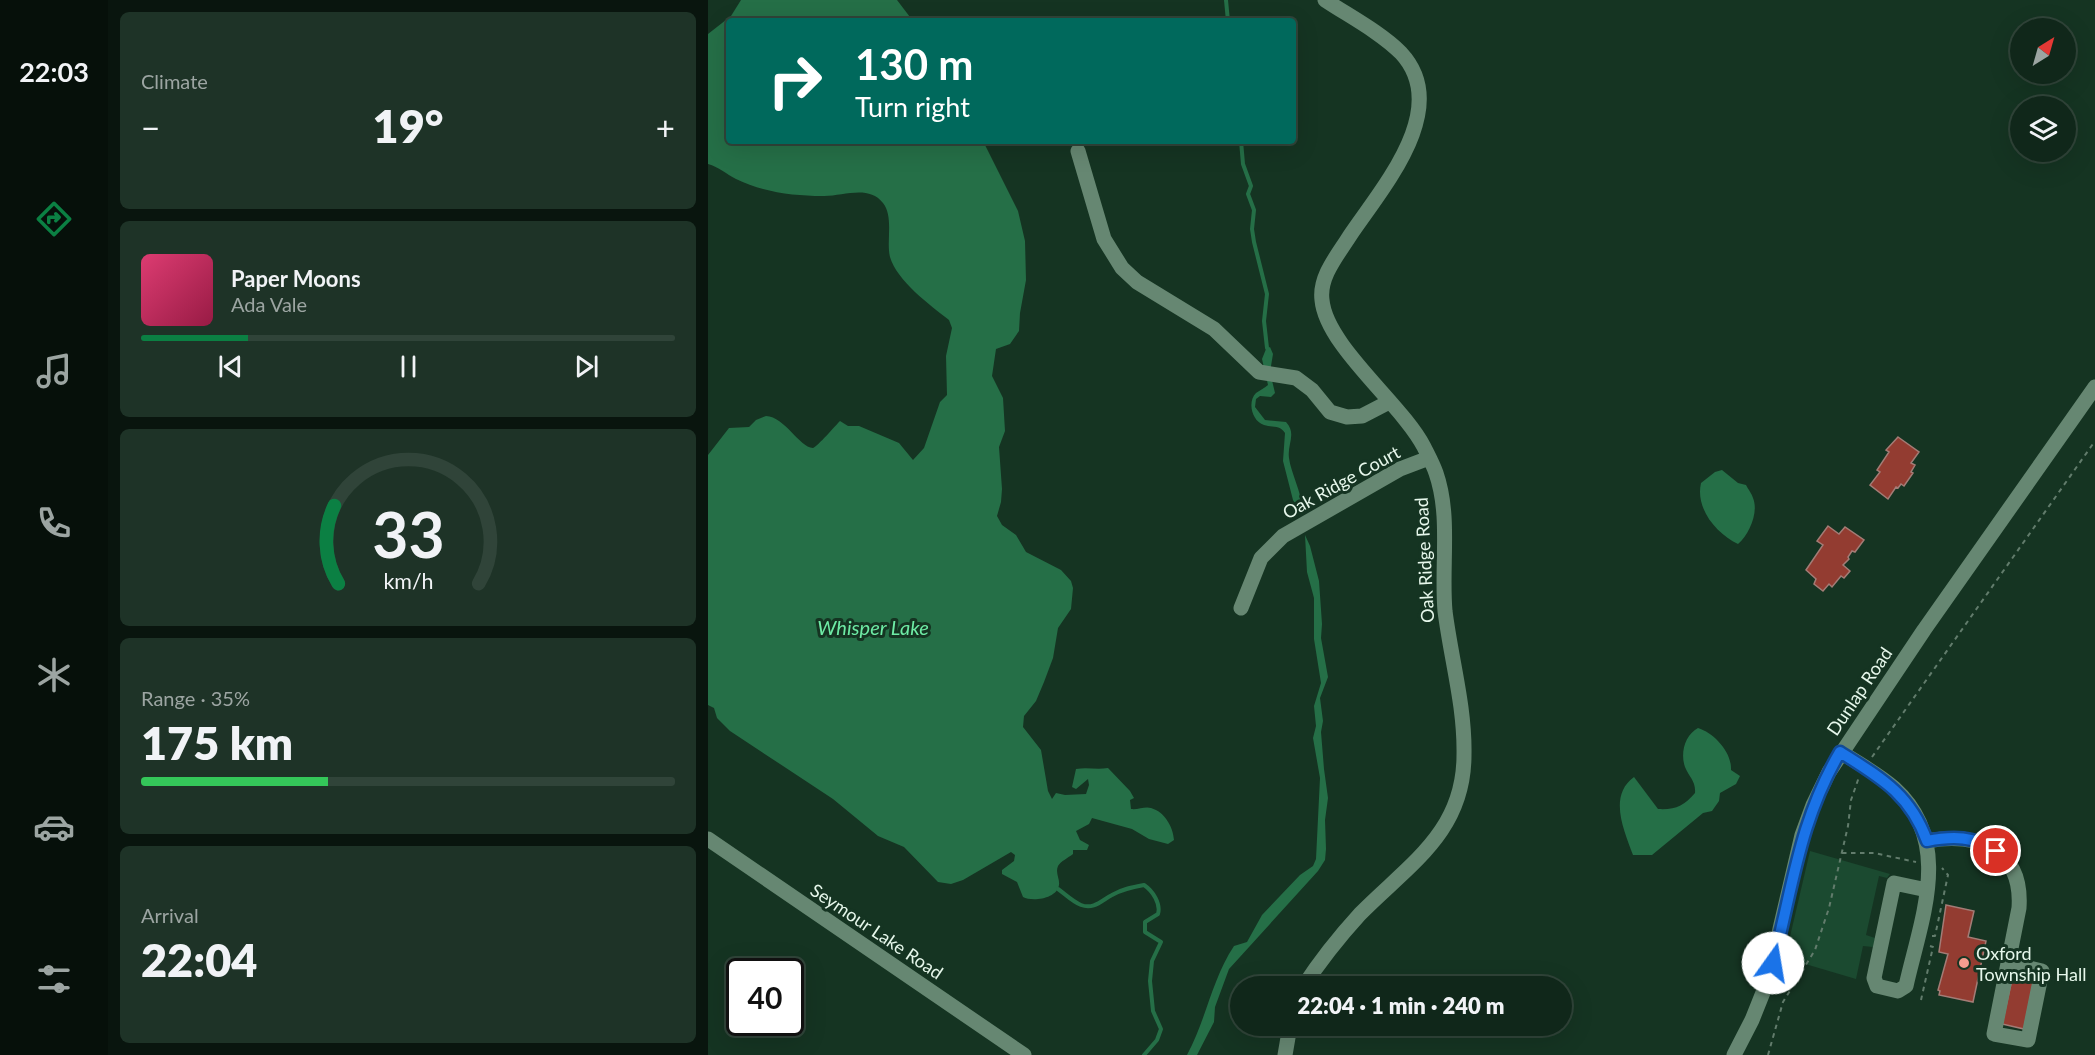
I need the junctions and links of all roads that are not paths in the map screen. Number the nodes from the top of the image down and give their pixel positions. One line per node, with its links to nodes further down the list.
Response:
1 (1325, 0): 4 (street, Oak Ridge Road)
2 (1078, 151): 4 (street)
3 (2095, 387): 7 (street, Dunlap Road)
4 (1389, 402): 5 (street, Oak Ridge Road)
5 (1429, 458): 6 (street, Oak Ridge Court); 12 (street, Oak Ridge Road)
6 (1241, 608)
7 (1840, 752): 9 (street); 16 (street, Dunlap Road)
8 (708, 839): 14 (street, Seymour Lake Road)
9 (1927, 841): 10 (street); 11 (street)
10 (1927, 890): 10 (street)
11 (2008, 963): 11 (street)
12 (1311, 976)
13 (1288, 1036): 15 (street)
14 (1024, 1055)
15 (1285, 1055)
16 (1734, 1055)

